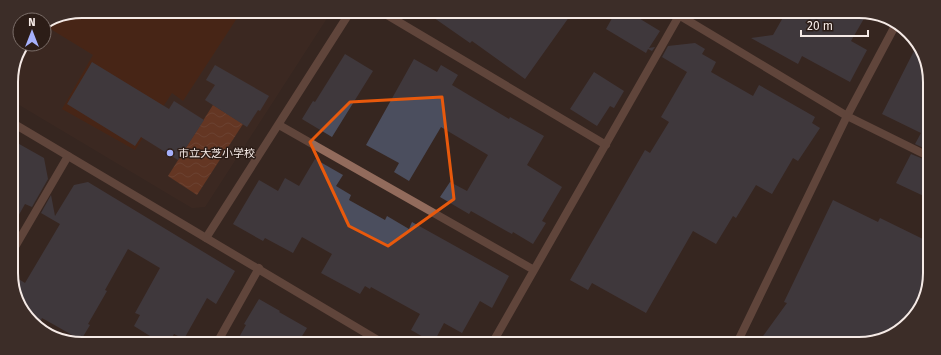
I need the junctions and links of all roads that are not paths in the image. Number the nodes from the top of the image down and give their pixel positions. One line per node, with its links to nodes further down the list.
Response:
1 (346, 18): 7 (street)
2 (392, 18): 9 (street)
3 (676, 18): 9 (street)
4 (685, 18): 6 (street)
5 (894, 28): 6 (street)
6 (847, 116): 10 (street); 19 (street)
7 (279, 125): 12 (street); 15 (street)
8 (18, 126): 11 (street)
9 (606, 145): 15 (street)
10 (923, 154)
11 (68, 156): 12 (street); 13 (street)
12 (206, 238): 14 (street)
13 (18, 242)
14 (259, 268): 16 (street); 17 (street)
15 (534, 270): 18 (street)
16 (220, 337)
17 (374, 337)
18 (496, 337)
19 (741, 337)

